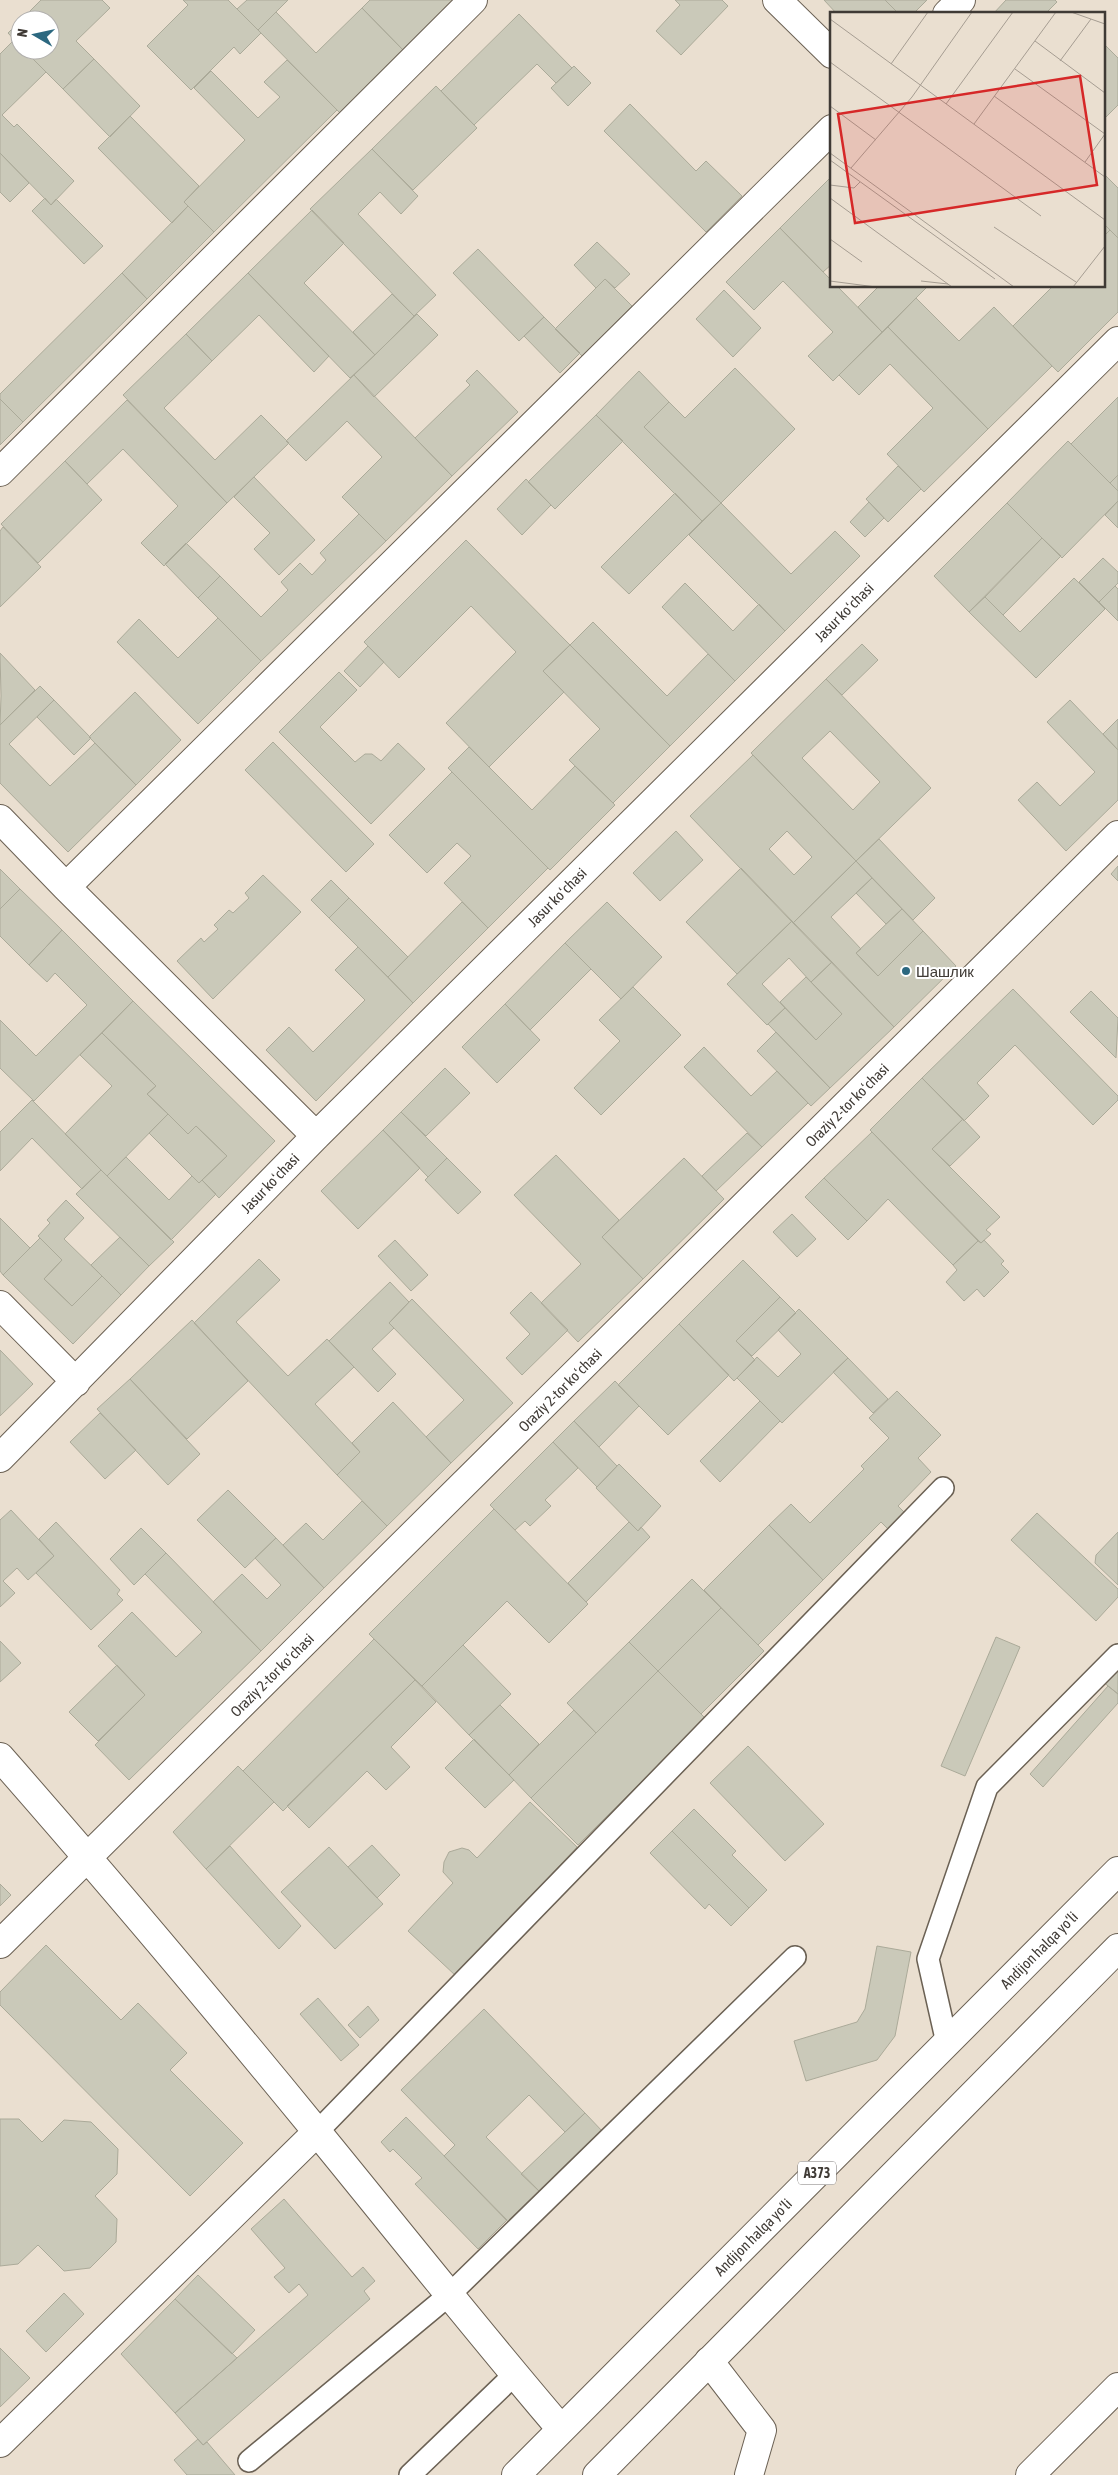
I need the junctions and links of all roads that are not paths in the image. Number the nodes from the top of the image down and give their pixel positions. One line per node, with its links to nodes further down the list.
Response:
1 (473, 0): 8 (main road)
2 (778, 0): 5 (main road)
3 (961, 0): 4 (main road)
4 (949, 12)
5 (830, 52)
6 (830, 131): 11 (main road)
7 (1118, 341): 12 (main road, Jasur koʻchasi)
8 (0, 472)
9 (0, 819): 11 (main road)
10 (1118, 835): 19 (main road, Oraziy 2-tor koʻchasi)
11 (66, 888): 12 (main road)
12 (316, 1136): 14 (main road, Jasur koʻchasi)
13 (0, 1305): 14 (main road)
14 (76, 1382): 15 (main road, Jasur koʻchasi)
15 (0, 1458)
16 (944, 1488): 25 (lane)
17 (1118, 1655): 24 (lane)
18 (0, 1757): 19 (main road)
19 (88, 1857): 21 (main road, Oraziy 2-tor koʻchasi); 25 (main road)
20 (1118, 1871): 24 (main road, Andijon halqa yo‘li / A373)
21 (0, 1944)
22 (1118, 1948): 27 (main road)
23 (795, 1957): 26 (lane)
24 (947, 2043): 30 (main road, Andijon halqa yo‘li / A373)
25 (317, 2132): 26 (main road); 31 (main road)
26 (449, 2295): 28 (main road); 32 (lane)
27 (709, 2361): 35 (main road); 36 (main road)
28 (515, 2374): 30 (main road); 33 (lane)
29 (1118, 2387): 37 (main road)
30 (561, 2429): 34 (main road, Andijon halqa yo‘li / A373)
31 (0, 2443)
32 (249, 2461)
33 (410, 2475)
34 (516, 2475)
35 (596, 2475)
36 (749, 2475)
37 (1030, 2475)

